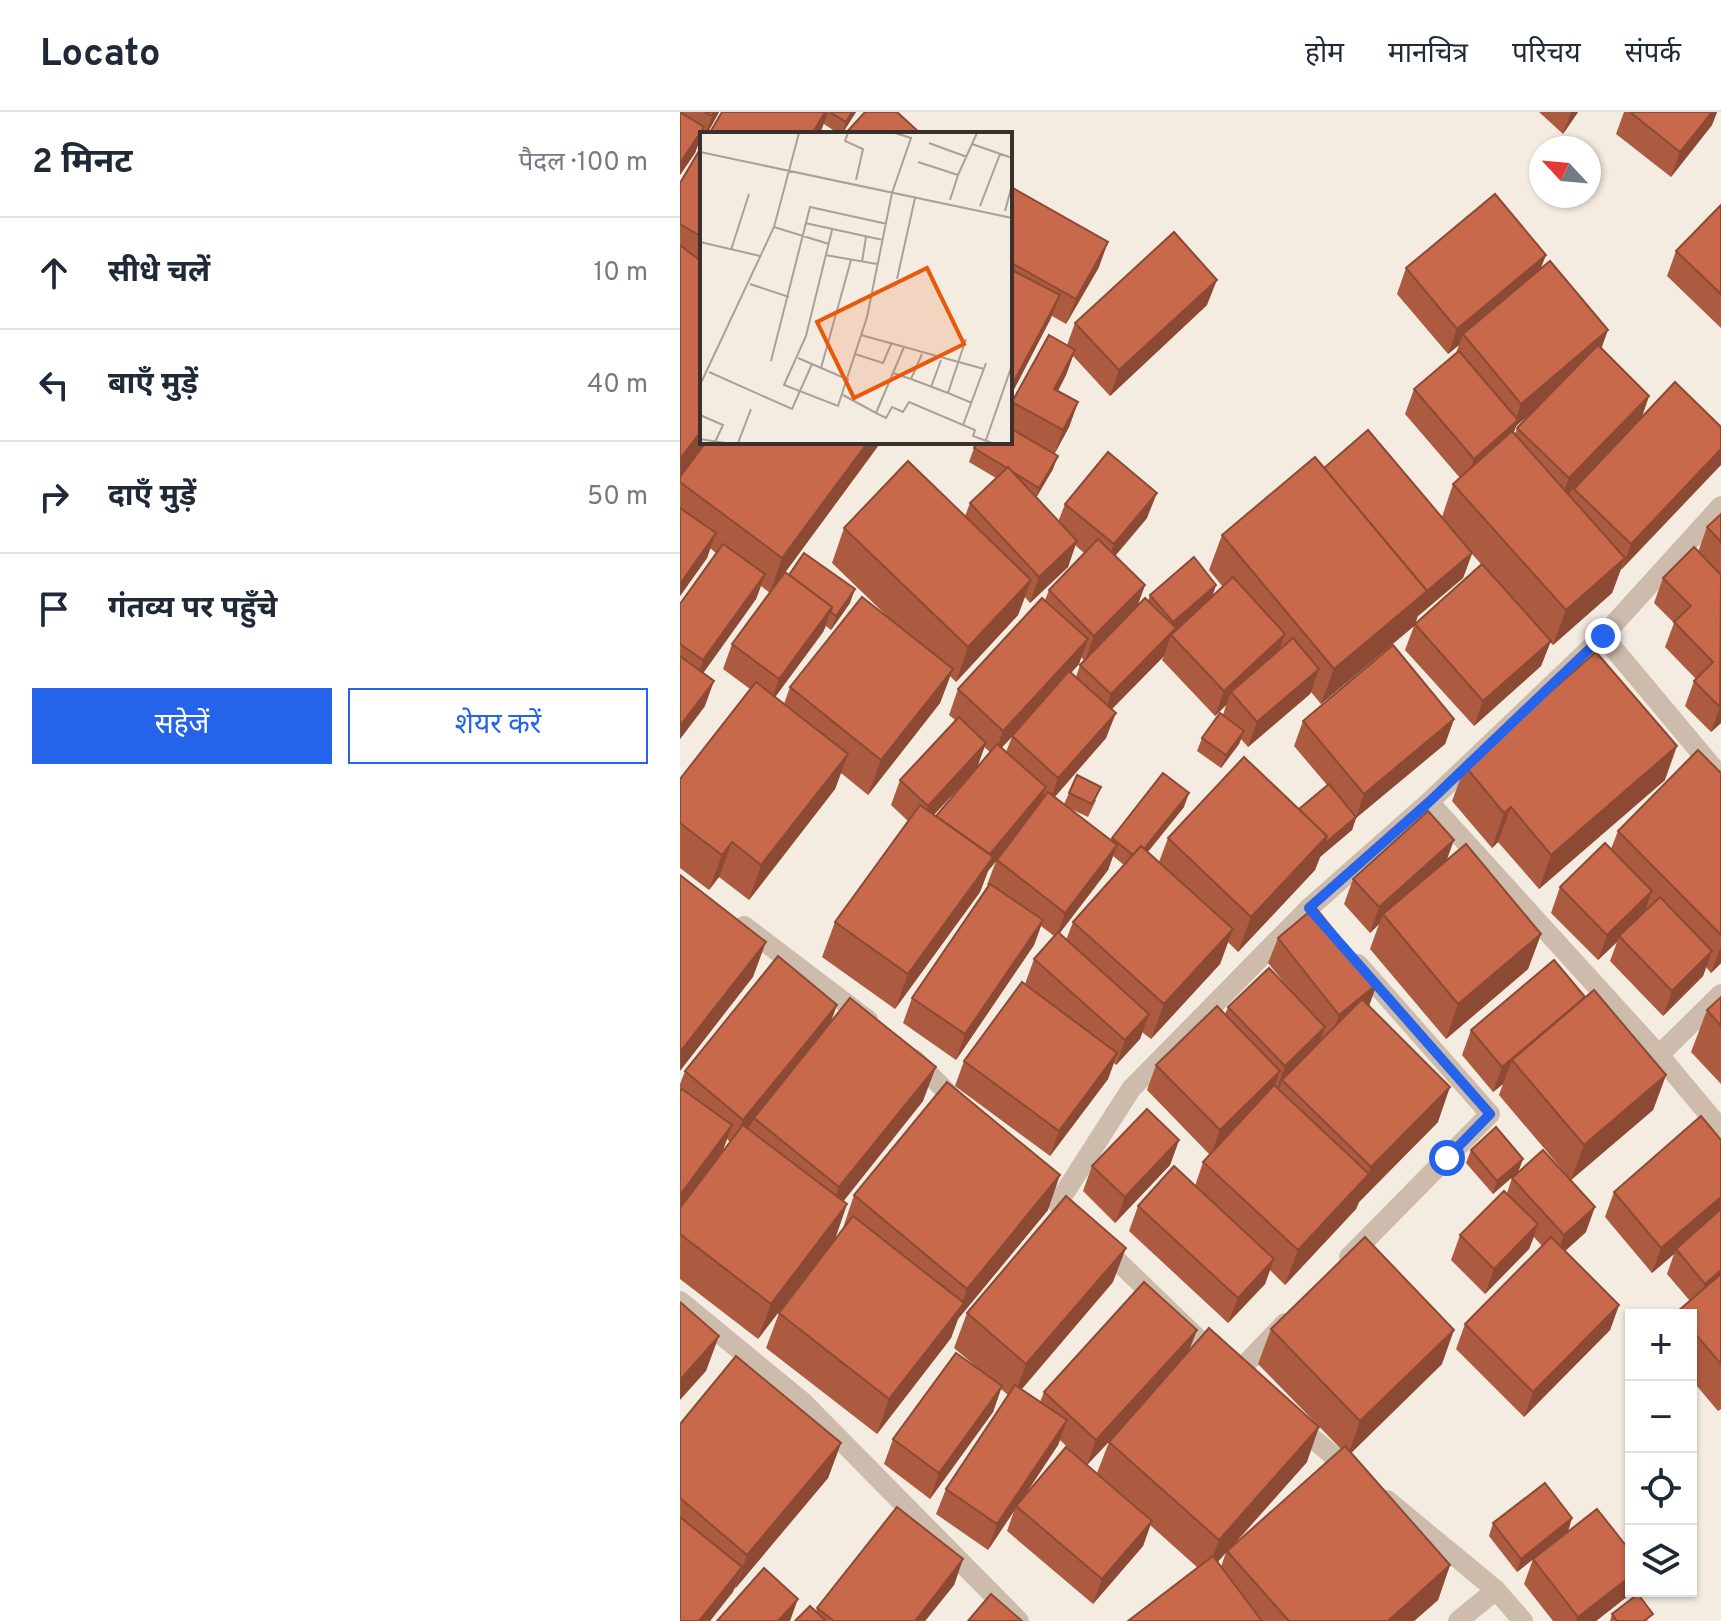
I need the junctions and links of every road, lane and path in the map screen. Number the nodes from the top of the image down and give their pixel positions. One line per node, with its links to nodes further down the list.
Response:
1 (1721, 506): 2 (street)
2 (1603, 636): 3 (street); 4 (street)
3 (1721, 777)
4 (1429, 802): 8 (street); 12 (street)
5 (730, 916): 9 (street)
6 (1350, 954): 13 (street)
7 (1721, 994): 8 (street)
8 (1659, 1055): 10 (street)
9 (971, 1116)
10 (1721, 1129)
11 (1015, 1160): 12 (street)
12 (1058, 1203): 15 (street)
13 (1335, 1273)
14 (680, 1301): 18 (street)
15 (1301, 1307)
16 (1282, 1414): 17 (street)
17 (1496, 1590): 19 (street); 20 (street)
18 (1019, 1621)
19 (1458, 1621)
20 (1523, 1621)

